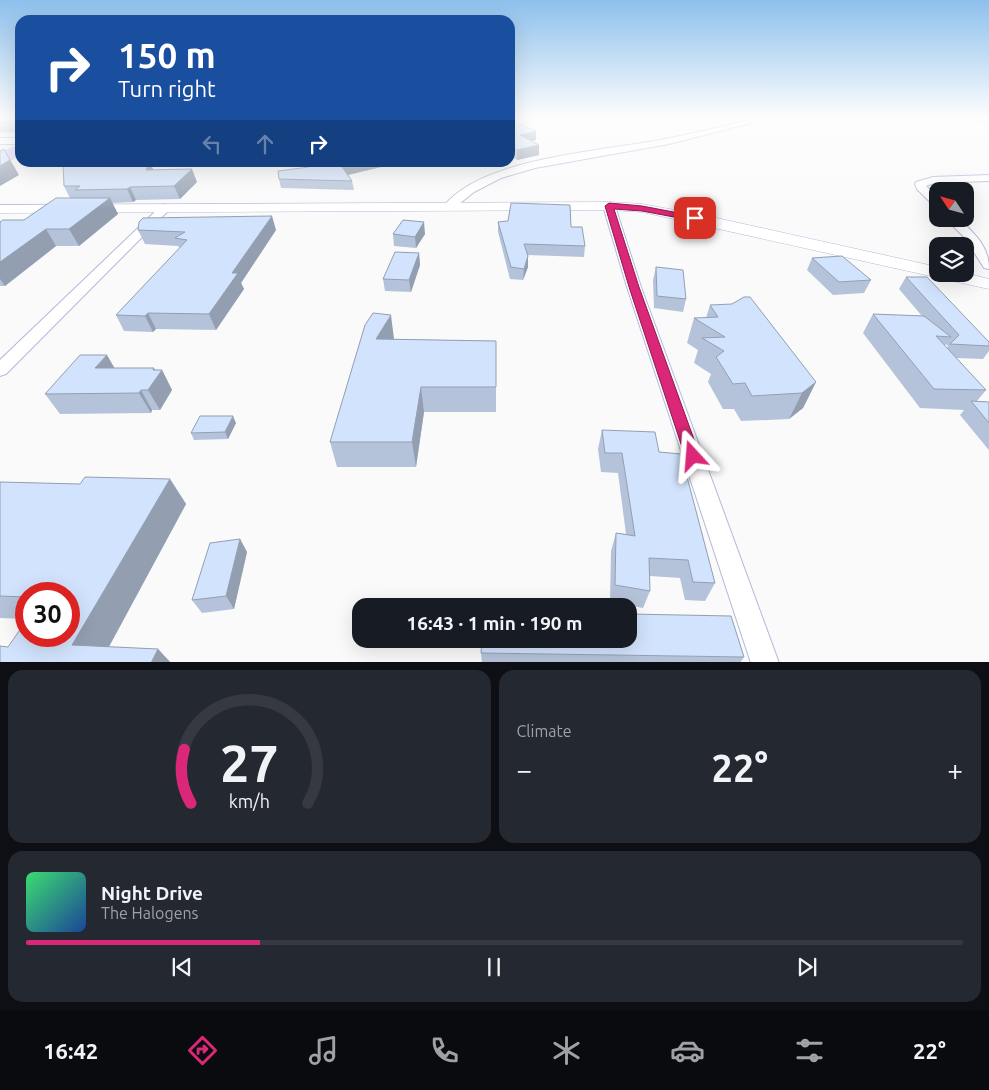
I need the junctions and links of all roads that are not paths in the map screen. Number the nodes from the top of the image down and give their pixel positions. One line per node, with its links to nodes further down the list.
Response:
1 (630, 148): 6 (street)
2 (15, 152): 3 (main road)
3 (0, 160)
4 (989, 178): 5 (street)
5 (929, 195)
6 (450, 206): 7 (street); 8 (street)
7 (609, 206): 12 (street); 16 (street)
8 (165, 208): 9 (street); 15 (street)
9 (0, 209)
10 (962, 228): 11 (street)
11 (989, 265)
12 (929, 270)
13 (974, 281): 14 (street)
14 (989, 284)
15 (0, 370)
16 (765, 662)

